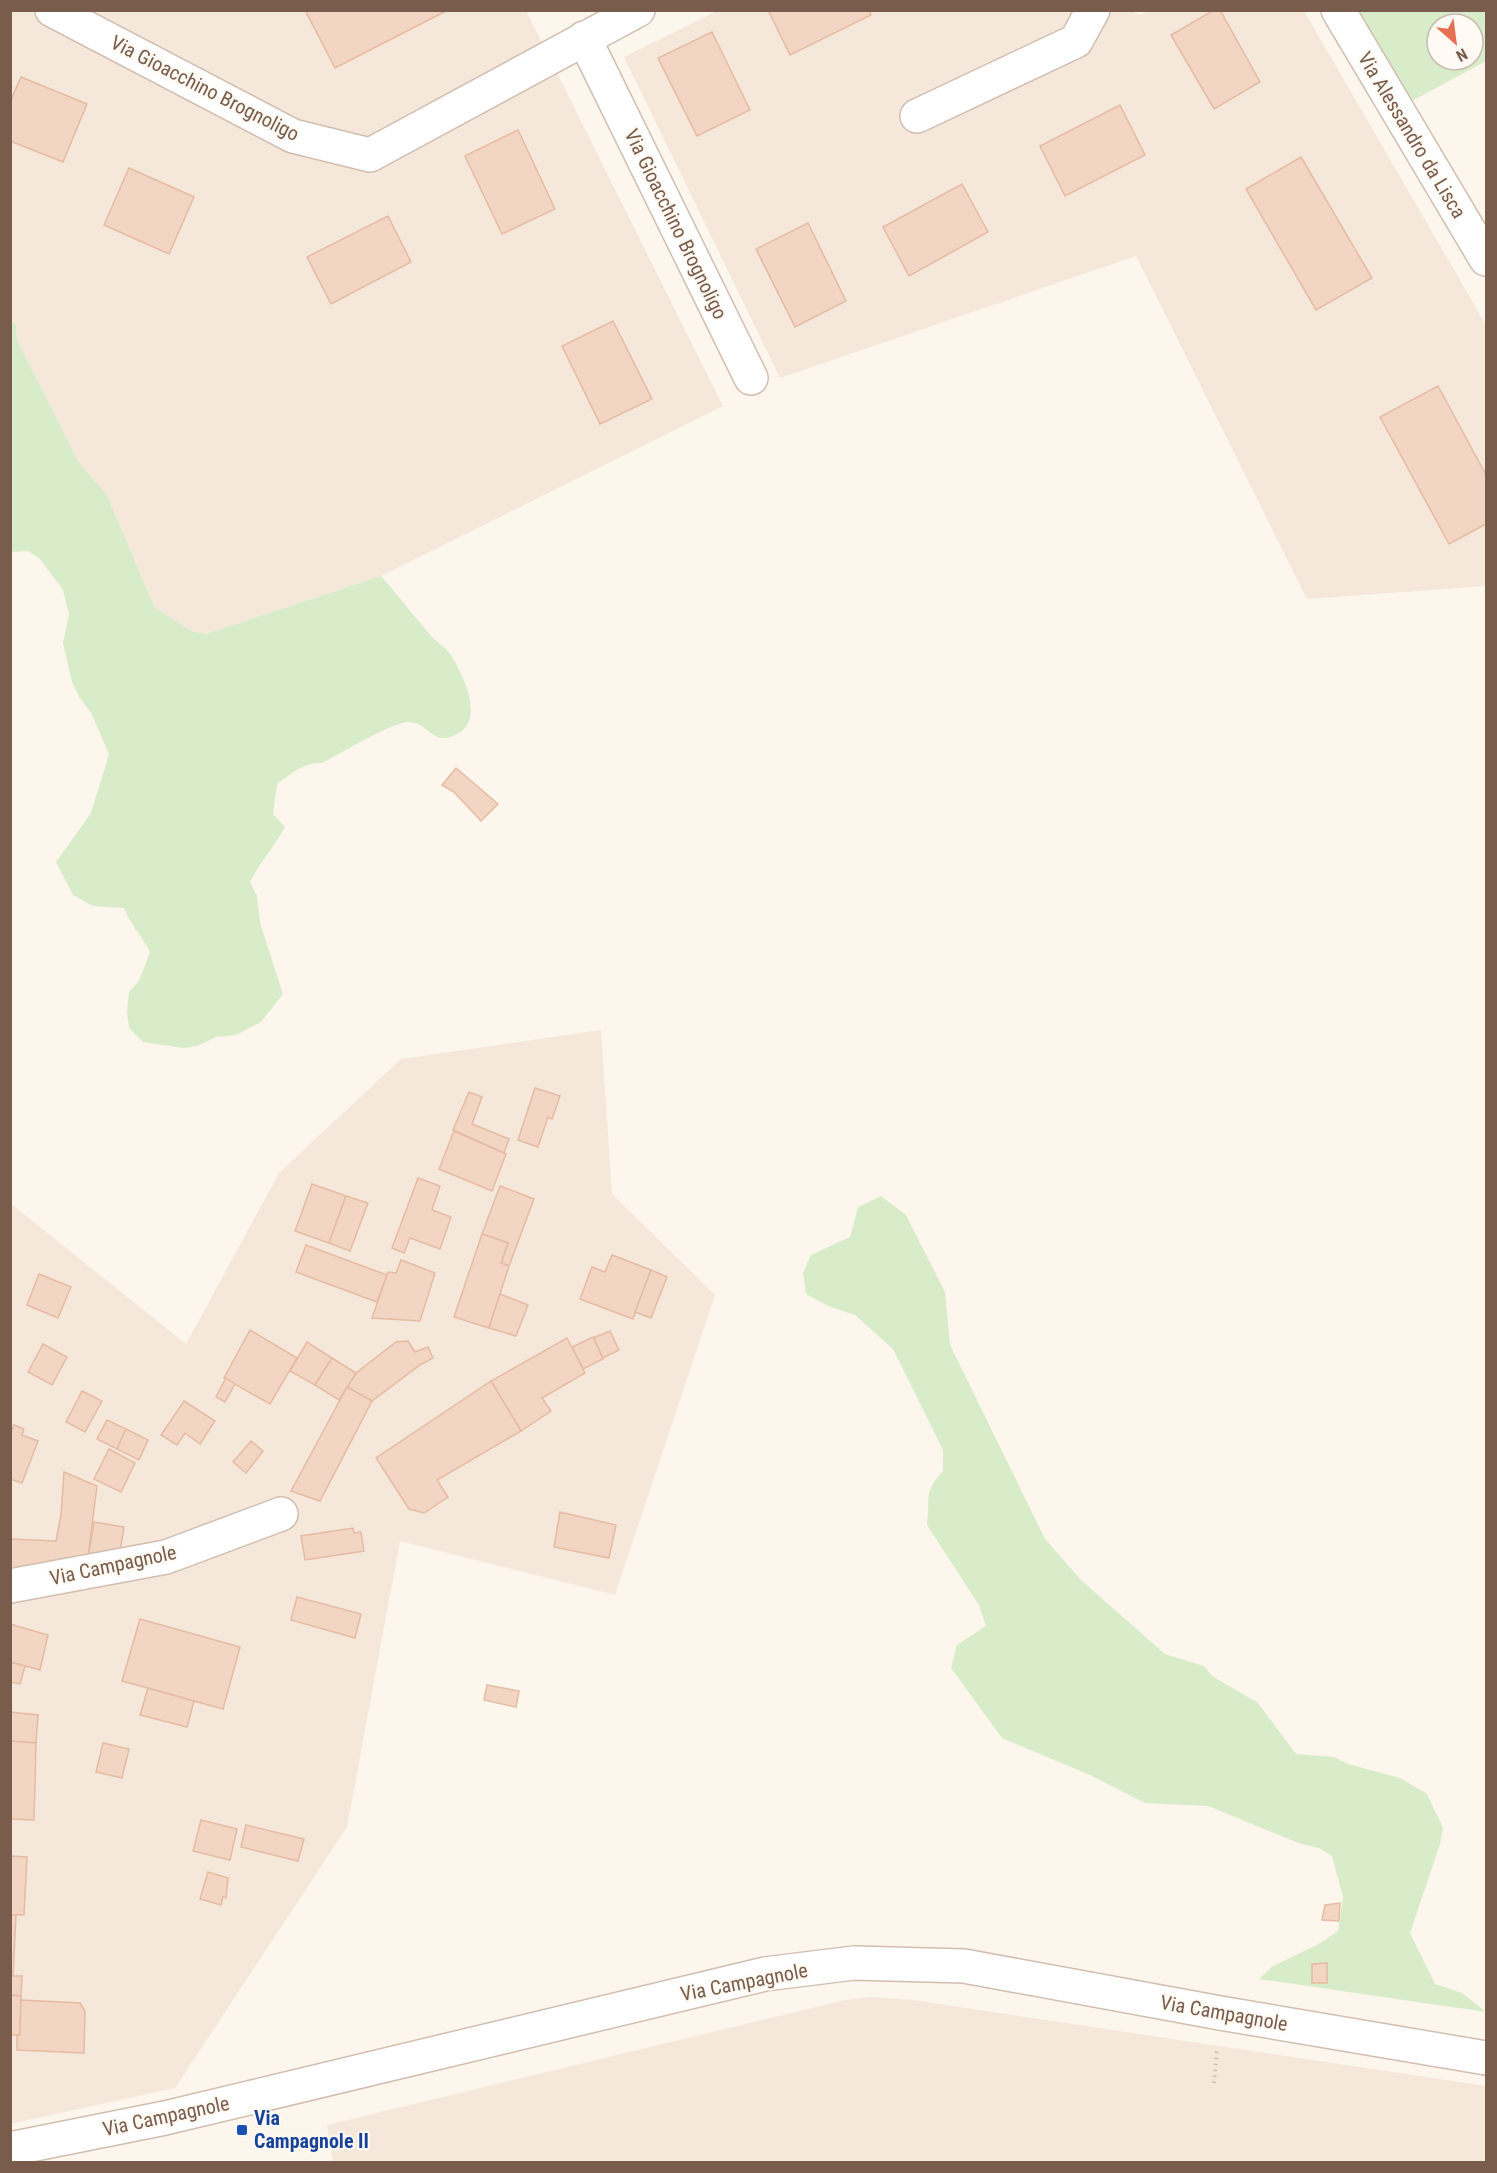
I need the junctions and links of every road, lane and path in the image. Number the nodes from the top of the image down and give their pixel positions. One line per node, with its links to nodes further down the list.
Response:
1 (52, 10): 5 (street, Via Gioacchino Brognoligo)
2 (638, 10): 5 (street, Via Gioacchino Brognoligo)
3 (1093, 10): 6 (street)
4 (1338, 10): 7 (street, Via Alessandro da Lisca)
5 (584, 38): 8 (street, Via Gioacchino Brognoligo)
6 (917, 116)
7 (1486, 259)
8 (752, 378)
9 (281, 1514): 10 (street, Via Campagnole)
10 (10, 1586)
11 (1486, 2058): 12 (street, Via Campagnole)
12 (10, 2149)

